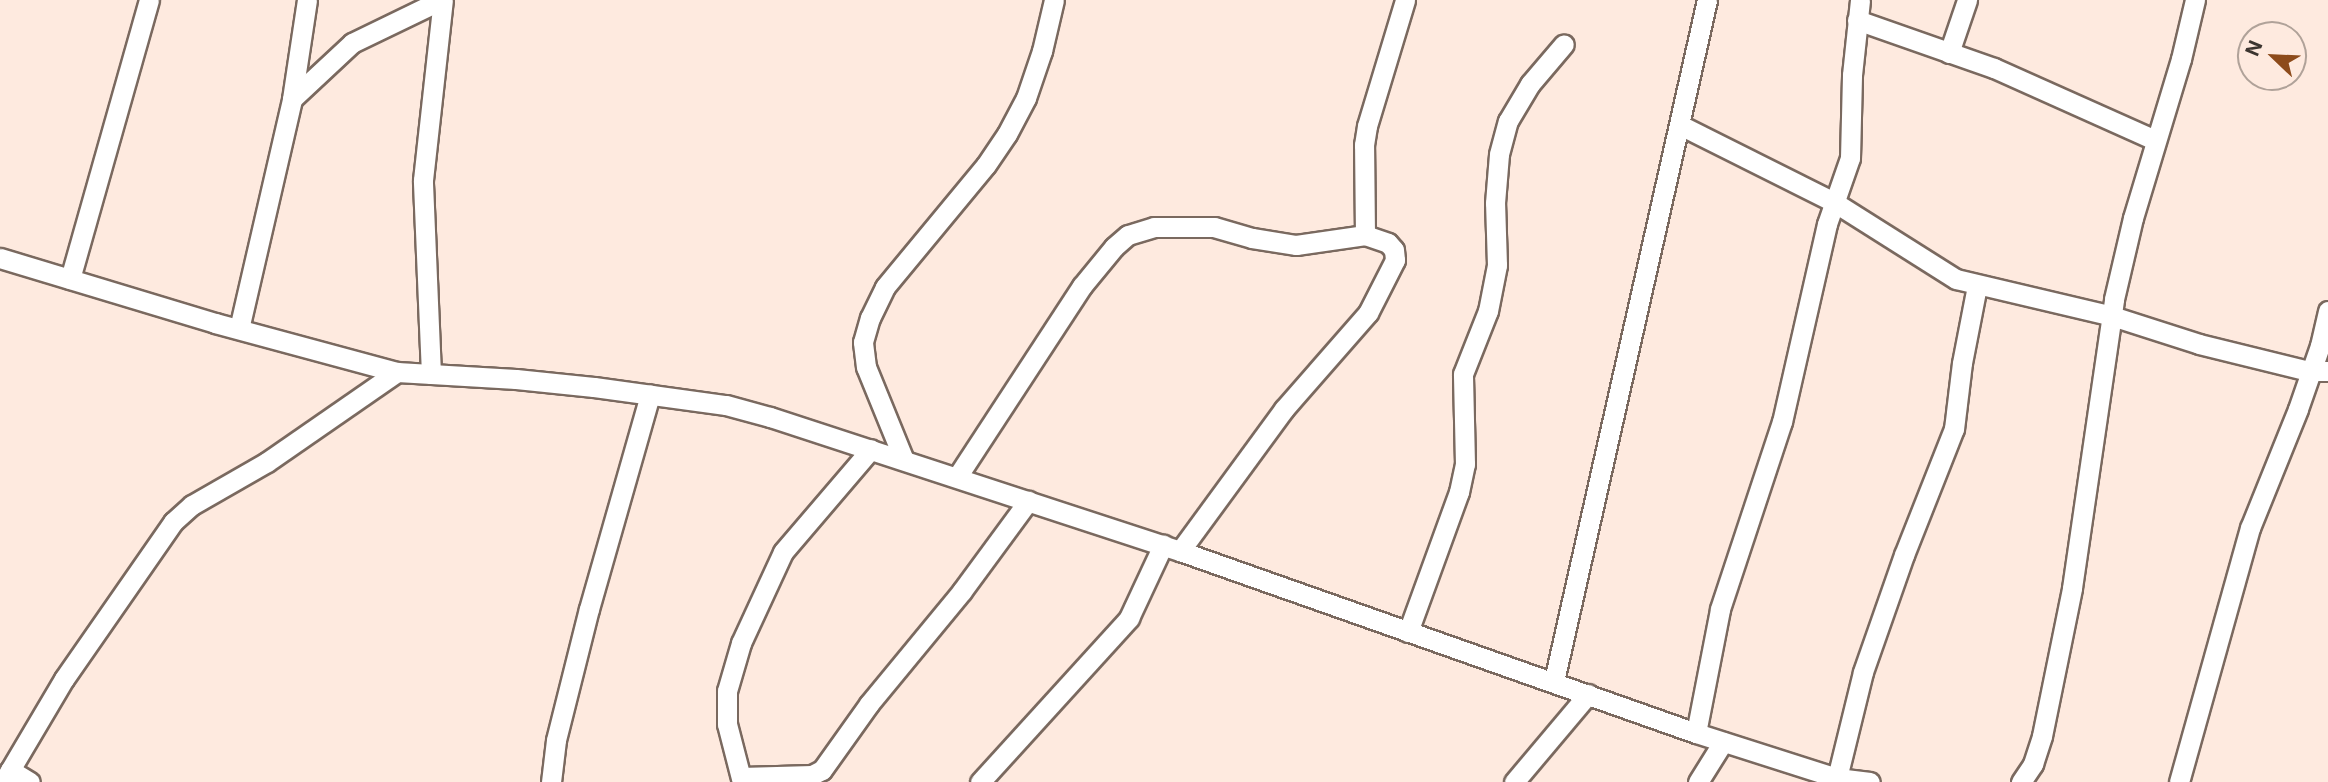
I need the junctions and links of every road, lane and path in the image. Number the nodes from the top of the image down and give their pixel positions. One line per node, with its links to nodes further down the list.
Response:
1 (149, 0): 19 (street)
2 (307, 0): 13 (street)
3 (442, 0): 13 (street); 26 (street)
4 (1054, 0): 29 (street)
5 (1405, 0): 17 (street)
6 (1707, 0): 14 (street)
7 (1860, 0): 10 (street)
8 (1967, 0): 12 (street)
9 (2195, 0): 15 (street)
10 (1857, 20): 12 (street); 16 (street)
11 (1564, 44): 33 (street)
12 (1949, 52): 15 (street)
13 (292, 99): 23 (street)
14 (1680, 125): 16 (street); 34 (street)
15 (2155, 141): 22 (street)
16 (1834, 202): 20 (street); 36 (street)
17 (1366, 236): 30 (street); 32 (street)
18 (0, 258): 19 (street)
19 (70, 279): 23 (street)
20 (1977, 286): 22 (street); 40 (street)
21 (2328, 312): 24 (street)
22 (2112, 316): 24 (street); 47 (street)
23 (239, 329): 25 (street)
24 (2319, 371): 48 (street)
25 (397, 372): 26 (street); 38 (street)
26 (431, 374): 27 (street)
27 (650, 395): 28 (street); 42 (street)
28 (871, 449): 29 (street); 39 (street)
29 (904, 460): 30 (street)
30 (957, 477): 31 (street)
31 (1028, 501): 32 (street); 39 (street)
32 (1172, 548): 33 (street); 43 (street)
33 (1408, 632): 34 (street)
34 (1554, 681): 35 (street)
35 (1588, 694): 36 (street); 44 (street)
36 (1696, 733): 37 (street)
37 (1723, 742): 40 (street); 45 (street)
38 (7, 776): 41 (street)
39 (741, 779)
40 (1837, 780): 46 (street)
41 (30, 782)
42 (551, 782)
43 (980, 782)
44 (1514, 782)
45 (1698, 782)
46 (1870, 782)
47 (2021, 782)
48 (2179, 782)

